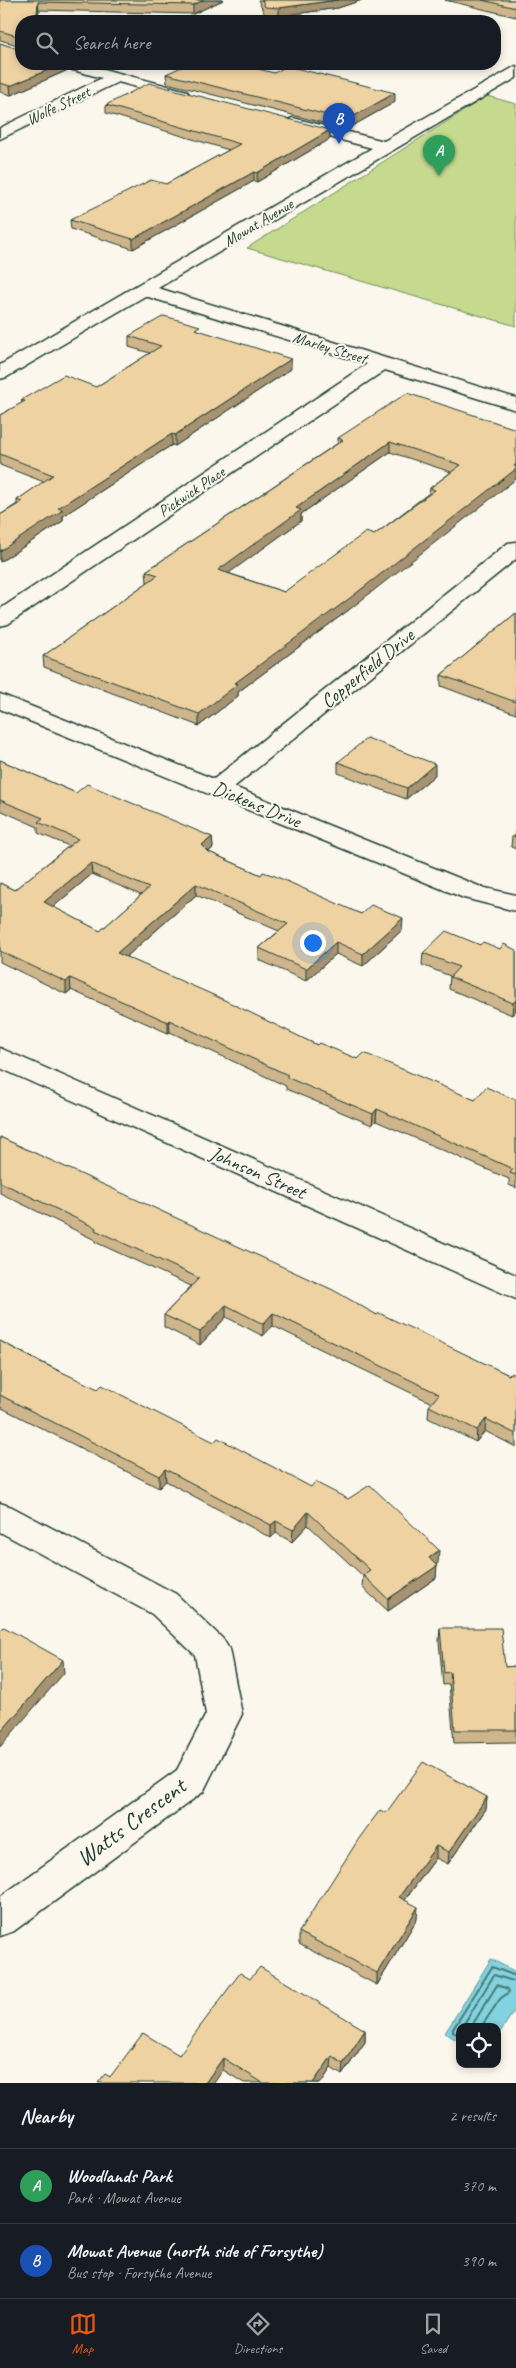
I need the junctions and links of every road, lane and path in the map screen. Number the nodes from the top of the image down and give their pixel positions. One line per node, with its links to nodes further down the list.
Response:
1 (89, 70): 3 (street)
2 (516, 71): 7 (street, Mowat Avenue)
3 (116, 77): 4 (street); 6 (street, Wolfe Street)
4 (199, 98)
5 (282, 120): 7 (street)
6 (0, 134)
7 (386, 147): 8 (street, Mowat Avenue)
8 (145, 290): 9 (street, Marley Street); 10 (street, Mowat Avenue)
9 (382, 363): 11 (street, Marley Street); 13 (street, Pickwick Place)
10 (0, 373)
11 (516, 404)
12 (516, 548): 15 (street, Copperfield Drive)
13 (0, 619)
14 (0, 701): 15 (street, Dickens Drive)
15 (218, 788): 16 (street, Dickens Drive)
16 (516, 903)
17 (0, 1057): 18 (street, Johnson Street)
18 (516, 1288)
19 (0, 1516): 20 (street, Watts Crescent)
20 (0, 1919)

